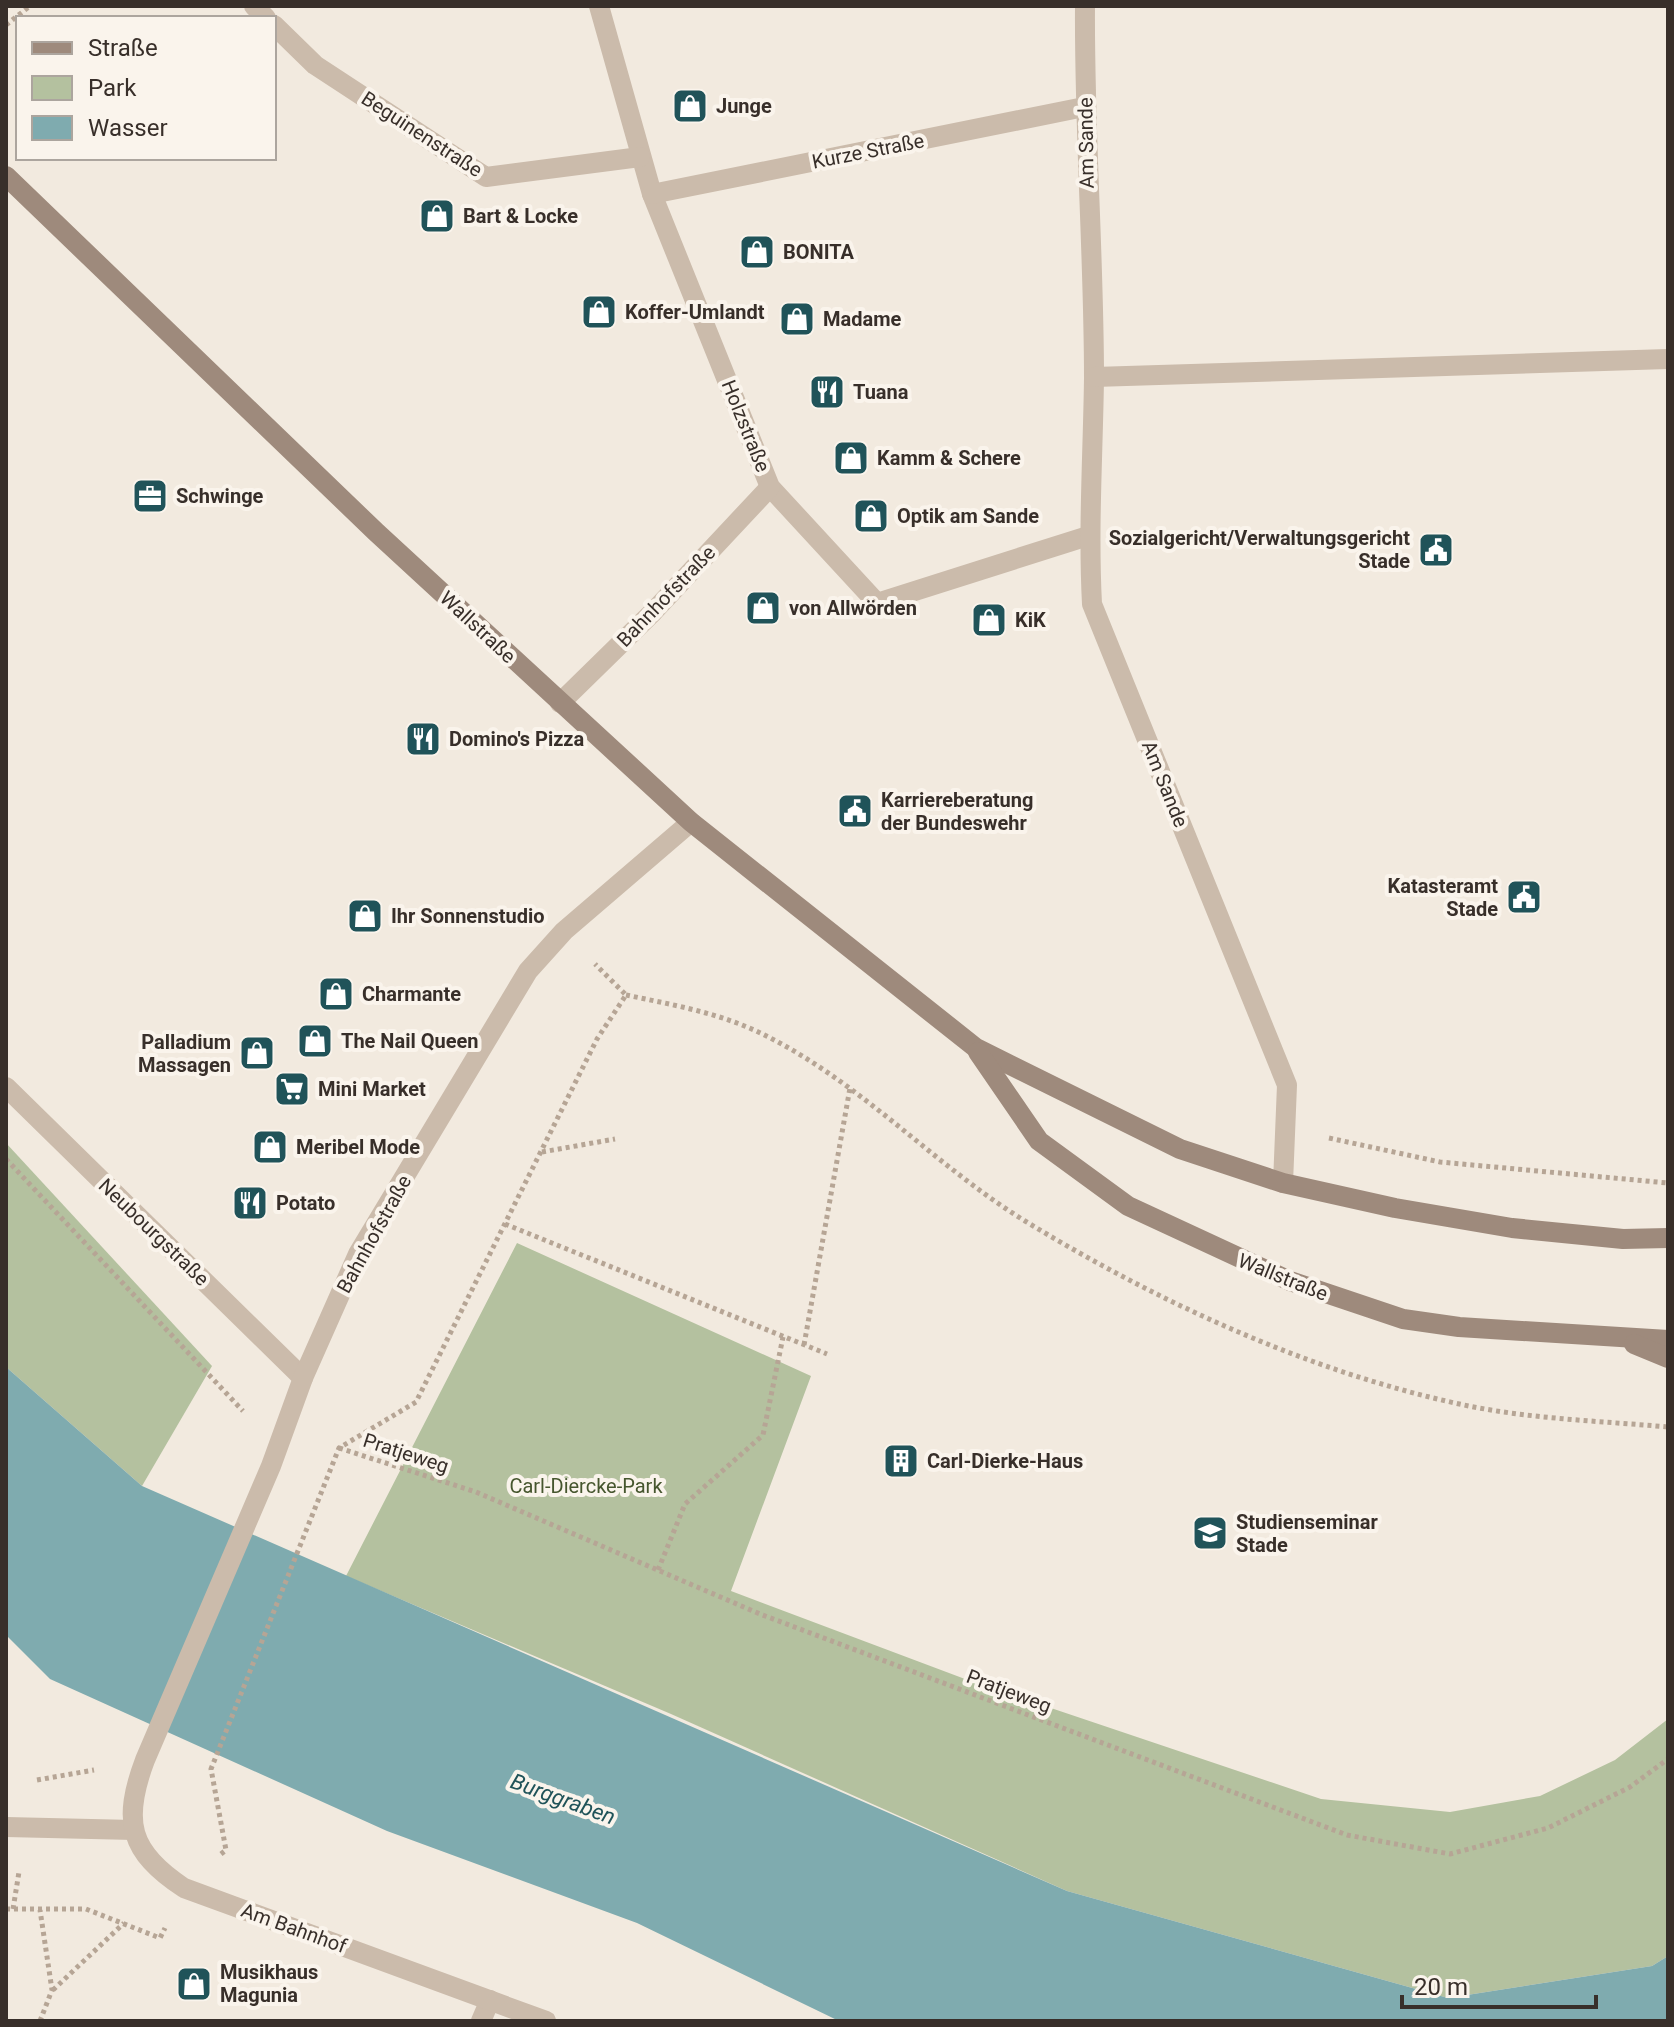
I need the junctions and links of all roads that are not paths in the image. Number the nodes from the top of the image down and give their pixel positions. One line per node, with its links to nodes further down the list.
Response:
1 (599, 6): 5 (street, Holzstraße)
2 (1085, 6): 4 (street, Am Sande)
3 (276, 27): 5 (street, Beguinenstraße)
4 (1084, 107): 7 (street, Kurze Straße); 9 (street, Am Sande)
5 (640, 157): 7 (street, Holzstraße)
6 (6, 176): 12 (main road, Wallstraße)
7 (652, 194): 10 (street, Holzstraße)
8 (1668, 359): 9 (street)
9 (1094, 377): 11 (street, Am Sande)
10 (770, 487): 11 (street, Holzstraße); 12 (street, Bahnhofstraße)
11 (1088, 536): 16 (street, Am Sande)
12 (560, 703): 13 (main road, Wallstraße)
13 (691, 822): 14 (main road, Wallstraße); 21 (street, Bahnhofstraße)
14 (976, 1048): 16 (main road, Wallstraße); 18 (main road, Wallstraße)
15 (6, 1087): 21 (street, Neubourgstraße)
16 (1283, 1183): 17 (main road, Wallstraße)
17 (1668, 1238)
18 (1623, 1340): 19 (main road, Wallstraße); 20 (main road)
19 (1668, 1340)
20 (1668, 1358)
21 (303, 1378): 22 (street, Bahnhofstraße)
22 (145, 1760): 25 (street, Am Bahnhof)
23 (6, 1815): 24 (street)
24 (16, 1826): 25 (street)
25 (134, 1830): 26 (street, Am Bahnhof)
26 (490, 2000): 27 (street); 28 (street, Am Bahnhof)
27 (481, 2021)
28 (546, 2021)

